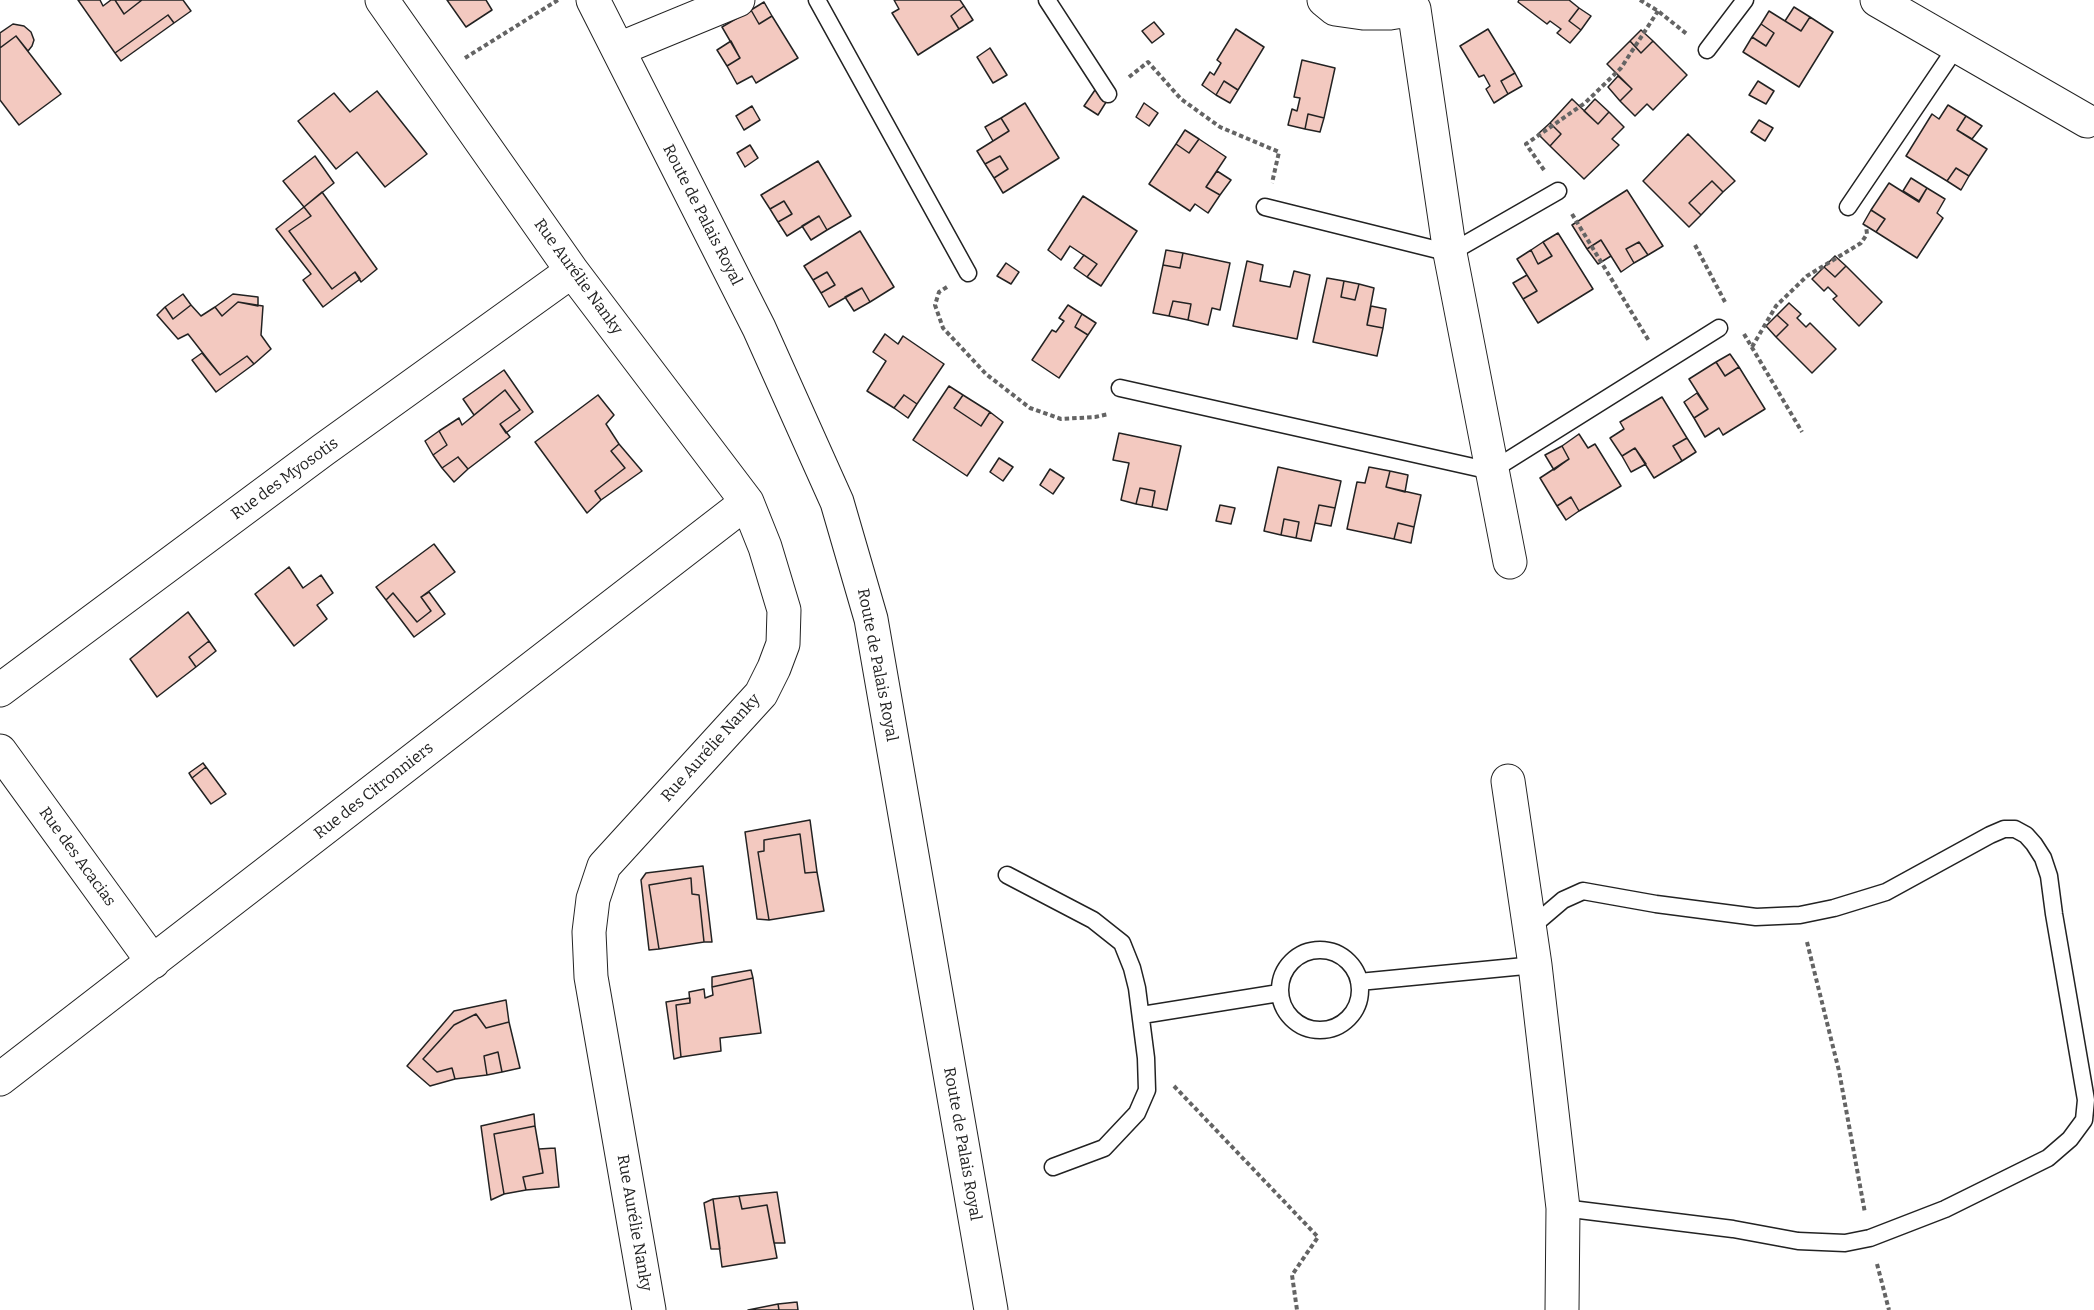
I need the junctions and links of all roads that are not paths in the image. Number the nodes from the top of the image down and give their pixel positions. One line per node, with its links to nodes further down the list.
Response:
1 (382, 0): 18 (street, Rue Aurélie Nanky)
2 (593, 0): 10 (street, Route de Palais Royal)
3 (738, 0): 10 (street)
4 (817, 0): 19 (lane)
5 (1047, 0): 12 (lane)
6 (1324, 0): 17 (street)
7 (1745, 0): 11 (lane)
8 (1877, 0): 9 (street)
9 (1957, 46): 13 (street); 16 (lane)
10 (619, 49): 39 (street, Route de Palais Royal)
11 (1707, 50)
12 (1108, 94)
13 (2087, 121)
14 (1558, 191): 17 (lane)
15 (1265, 207): 17 (lane)
16 (1848, 207)
17 (1450, 253): 22 (street)
18 (572, 272): 23 (street, Rue Aurélie Nanky); 25 (street, Rue des Myosotis)
19 (968, 273)
20 (1719, 328): 22 (lane)
21 (1120, 388): 22 (lane)
22 (1491, 471): 24 (street)
23 (747, 502): 30 (street, Rue des Citronniers); 38 (street, Rue Aurélie Nanky)
24 (1510, 562)
25 (0, 690)
26 (0, 751): 30 (street, Rue des Acacias)
27 (1508, 781): 29 (street)
28 (1007, 875): 34 (lane)
29 (1529, 929): 31 (street); 37 (lane)
30 (153, 962): 35 (street, Rue des Citronniers)
31 (1535, 965): 32 (lane); 37 (street)
32 (1359, 982): 33 (lane); 33 (lane)
33 (1280, 993): 34 (lane)
34 (1142, 1015): 36 (lane)
35 (0, 1079)
36 (1053, 1167)
37 (1563, 1208): 40 (street)
38 (649, 1310)
39 (991, 1310)
40 (1562, 1310)

